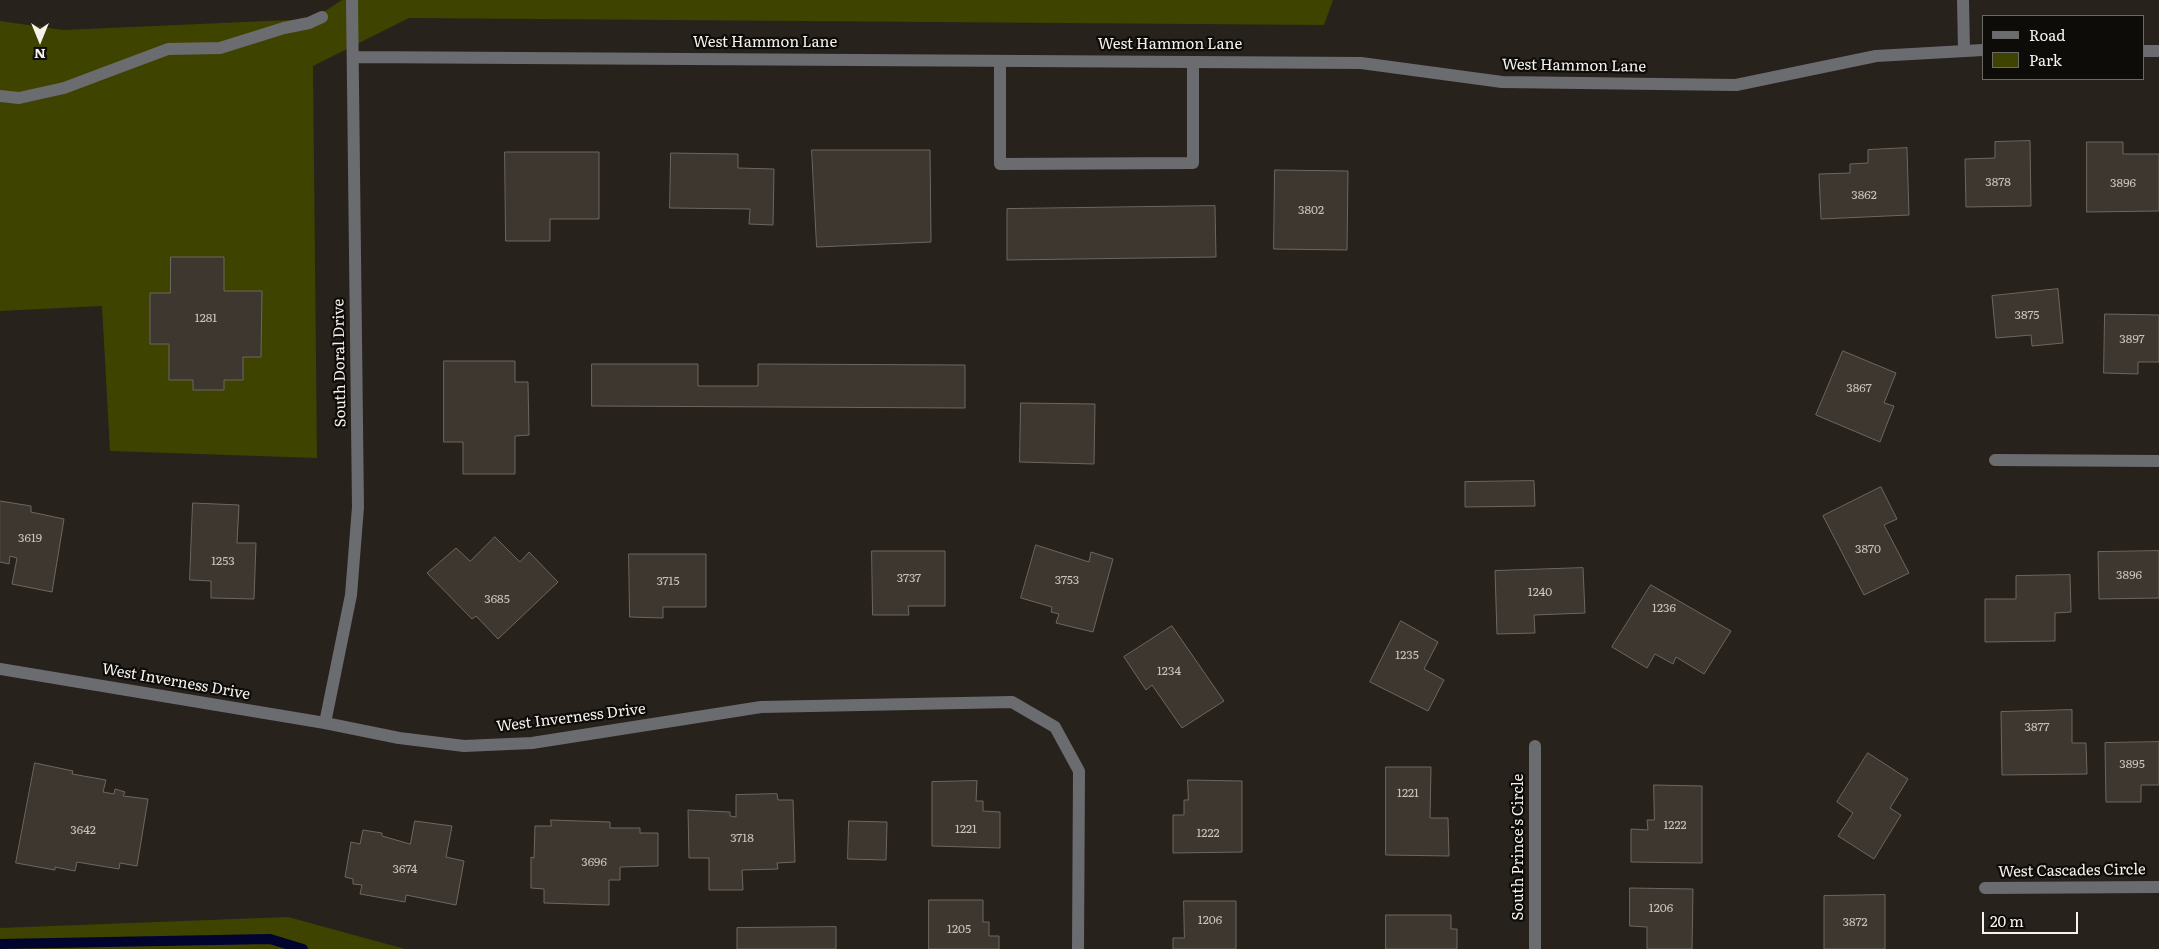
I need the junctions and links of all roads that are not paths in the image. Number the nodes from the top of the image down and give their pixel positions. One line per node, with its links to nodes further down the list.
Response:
1 (352, 0): 8 (street, South Doral Drive)
2 (1963, 0): 4 (street)
3 (322, 17): 11 (street)
4 (1964, 50): 5 (street, West Hammon Lane); 10 (street, West Hammon Lane)
5 (1982, 50)
6 (2144, 51): 7 (street)
7 (2159, 51)
8 (353, 57): 9 (street, West Hammon Lane); 15 (street, South Doral Drive)
9 (1000, 60): 10 (street, West Hammon Lane); 10 (street)
10 (1192, 62)
11 (0, 96)
12 (1995, 460): 13 (street)
13 (2159, 461)
14 (0, 669): 15 (street, West Inverness Drive)
15 (325, 723): 19 (street, West Inverness Drive)
16 (1535, 746): 20 (street, South Prince's Circle)
17 (2159, 887): 18 (street, West Cascades Circle)
18 (1985, 888)
19 (1078, 949)
20 (1535, 949)

